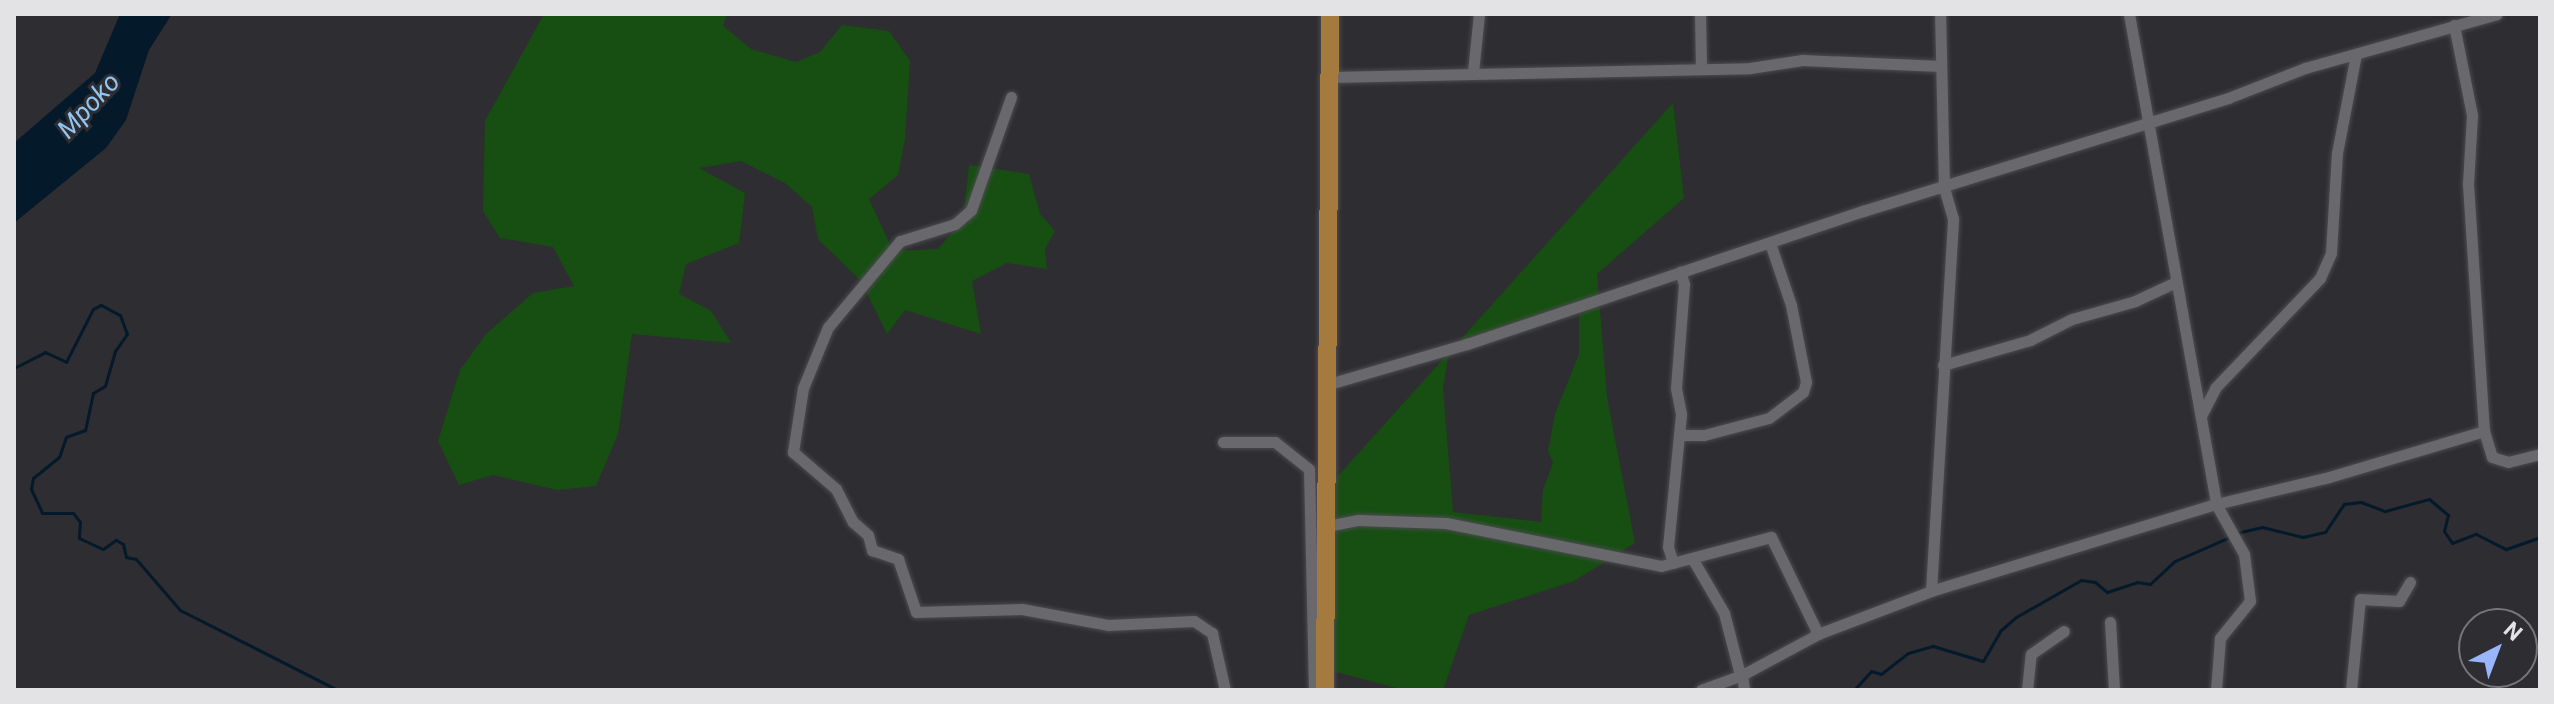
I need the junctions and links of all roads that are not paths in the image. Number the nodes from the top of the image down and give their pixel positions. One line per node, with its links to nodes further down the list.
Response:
1 (1330, 14): 12 (main road)
2 (1479, 14): 11 (street)
3 (1700, 14): 9 (street)
4 (1940, 14): 10 (street)
5 (2129, 14): 14 (street)
6 (2497, 14): 7 (street)
7 (2459, 20): 8 (street); 22 (street)
8 (2356, 54): 14 (street); 21 (street)
9 (1701, 66): 10 (street); 11 (street)
10 (1941, 66): 15 (street)
11 (1473, 72): 12 (street)
12 (1330, 77): 20 (main road)
13 (1011, 97): 36 (street)
14 (2149, 120): 15 (street); 18 (street)
15 (1944, 187): 16 (street); 19 (street)
16 (1770, 243): 17 (street); 23 (street)
17 (1680, 272): 20 (street); 23 (street)
18 (2176, 282): 19 (street); 21 (street)
19 (1943, 365): 31 (street)
20 (1329, 384): 27 (main road)
21 (2200, 417): 26 (street)
22 (2484, 431): 25 (street); 26 (street)
23 (1679, 435): 29 (street)
24 (1223, 442): 37 (street)
25 (2540, 454)
26 (2216, 504): 31 (street); 43 (street)
27 (1327, 526): 29 (street); 38 (main road)
28 (1692, 558): 29 (street); 34 (street); 35 (street)
29 (1673, 563)
30 (2410, 582): 44 (street)
31 (1931, 591): 34 (street)
32 (2110, 622): 42 (street)
33 (2064, 631): 41 (street)
34 (1818, 634): 35 (street)
35 (1741, 675): 39 (street); 40 (street)
36 (1225, 690)
37 (1314, 690)
38 (1325, 690)
39 (1701, 690)
40 (1744, 690)
41 (2027, 690)
42 (2114, 690)
43 (2216, 690)
44 (2351, 690)

